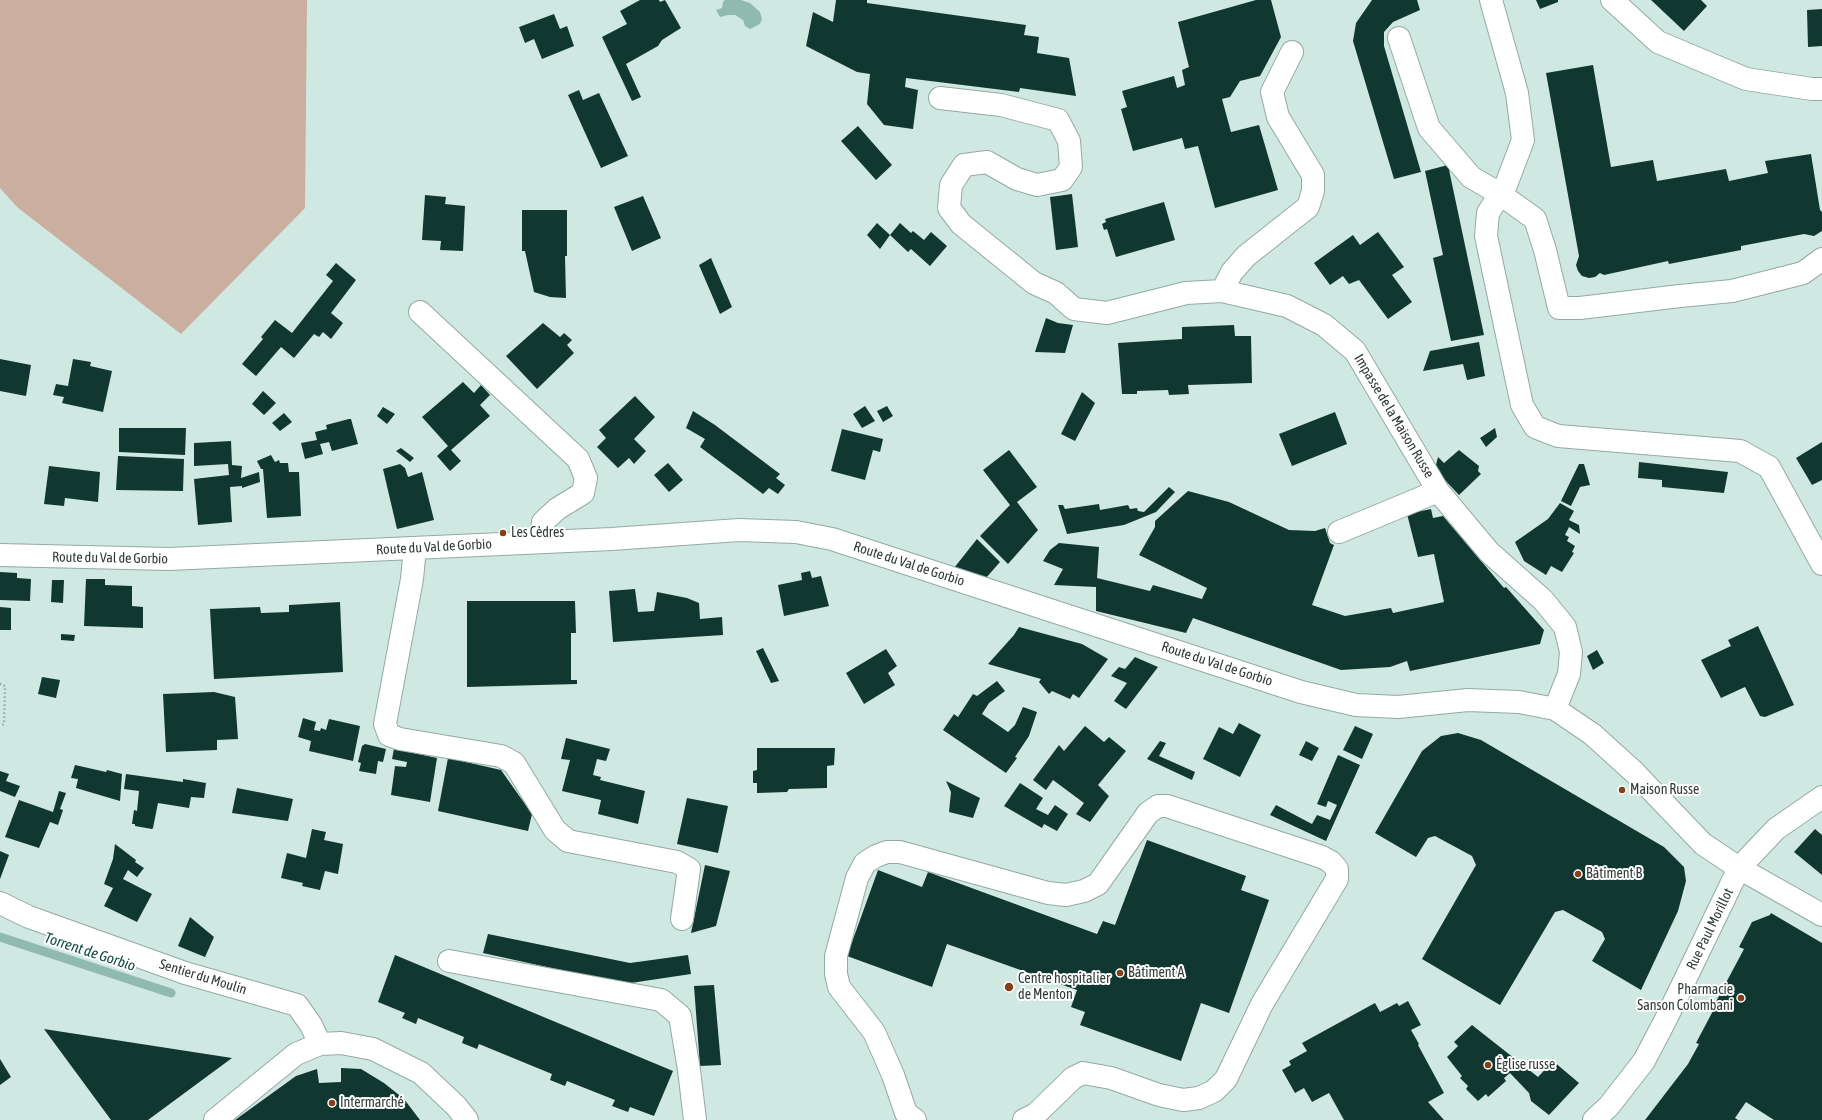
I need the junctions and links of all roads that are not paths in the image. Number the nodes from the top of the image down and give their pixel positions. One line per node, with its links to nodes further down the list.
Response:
1 (1491, 0): 7 (street)
2 (1612, 0): 5 (street)
3 (1399, 38): 7 (street)
4 (1292, 52): 9 (street)
5 (1822, 89)
6 (940, 98): 9 (street, Impasse de la Maison Russe)
7 (1500, 194): 8 (street); 16 (street)
8 (1822, 259)
9 (1222, 291): 11 (street, Impasse de la Maison Russe)
10 (420, 312): 13 (street)
11 (1438, 491): 12 (street, Impasse de la Maison Russe); 17 (street, Impasse de la Maison Russe)
12 (1339, 532)
13 (540, 542): 14 (street, Route du Val de Gorbio); 17 (street, Route du Val de Gorbio)
14 (415, 548): 15 (street, Route du Val de Gorbio); 22 (street)
15 (0, 555)
16 (1822, 564)
17 (1555, 709): 19 (street, Route du Val de Gorbio)
18 (1822, 797): 19 (street, Rue Paul Morillot)
19 (1739, 868): 21 (street, Route du Val de Gorbio); 30 (street, Rue Paul Morillot)
20 (0, 903): 24 (street, Sentier du Moulin)
21 (1822, 915)
22 (682, 920)
23 (449, 961): 27 (street)
24 (320, 1044): 25 (street); 26 (street)
25 (215, 1120)
26 (467, 1120)
27 (695, 1120)
28 (915, 1120): 29 (street)
29 (1024, 1120)
30 (1594, 1120)

